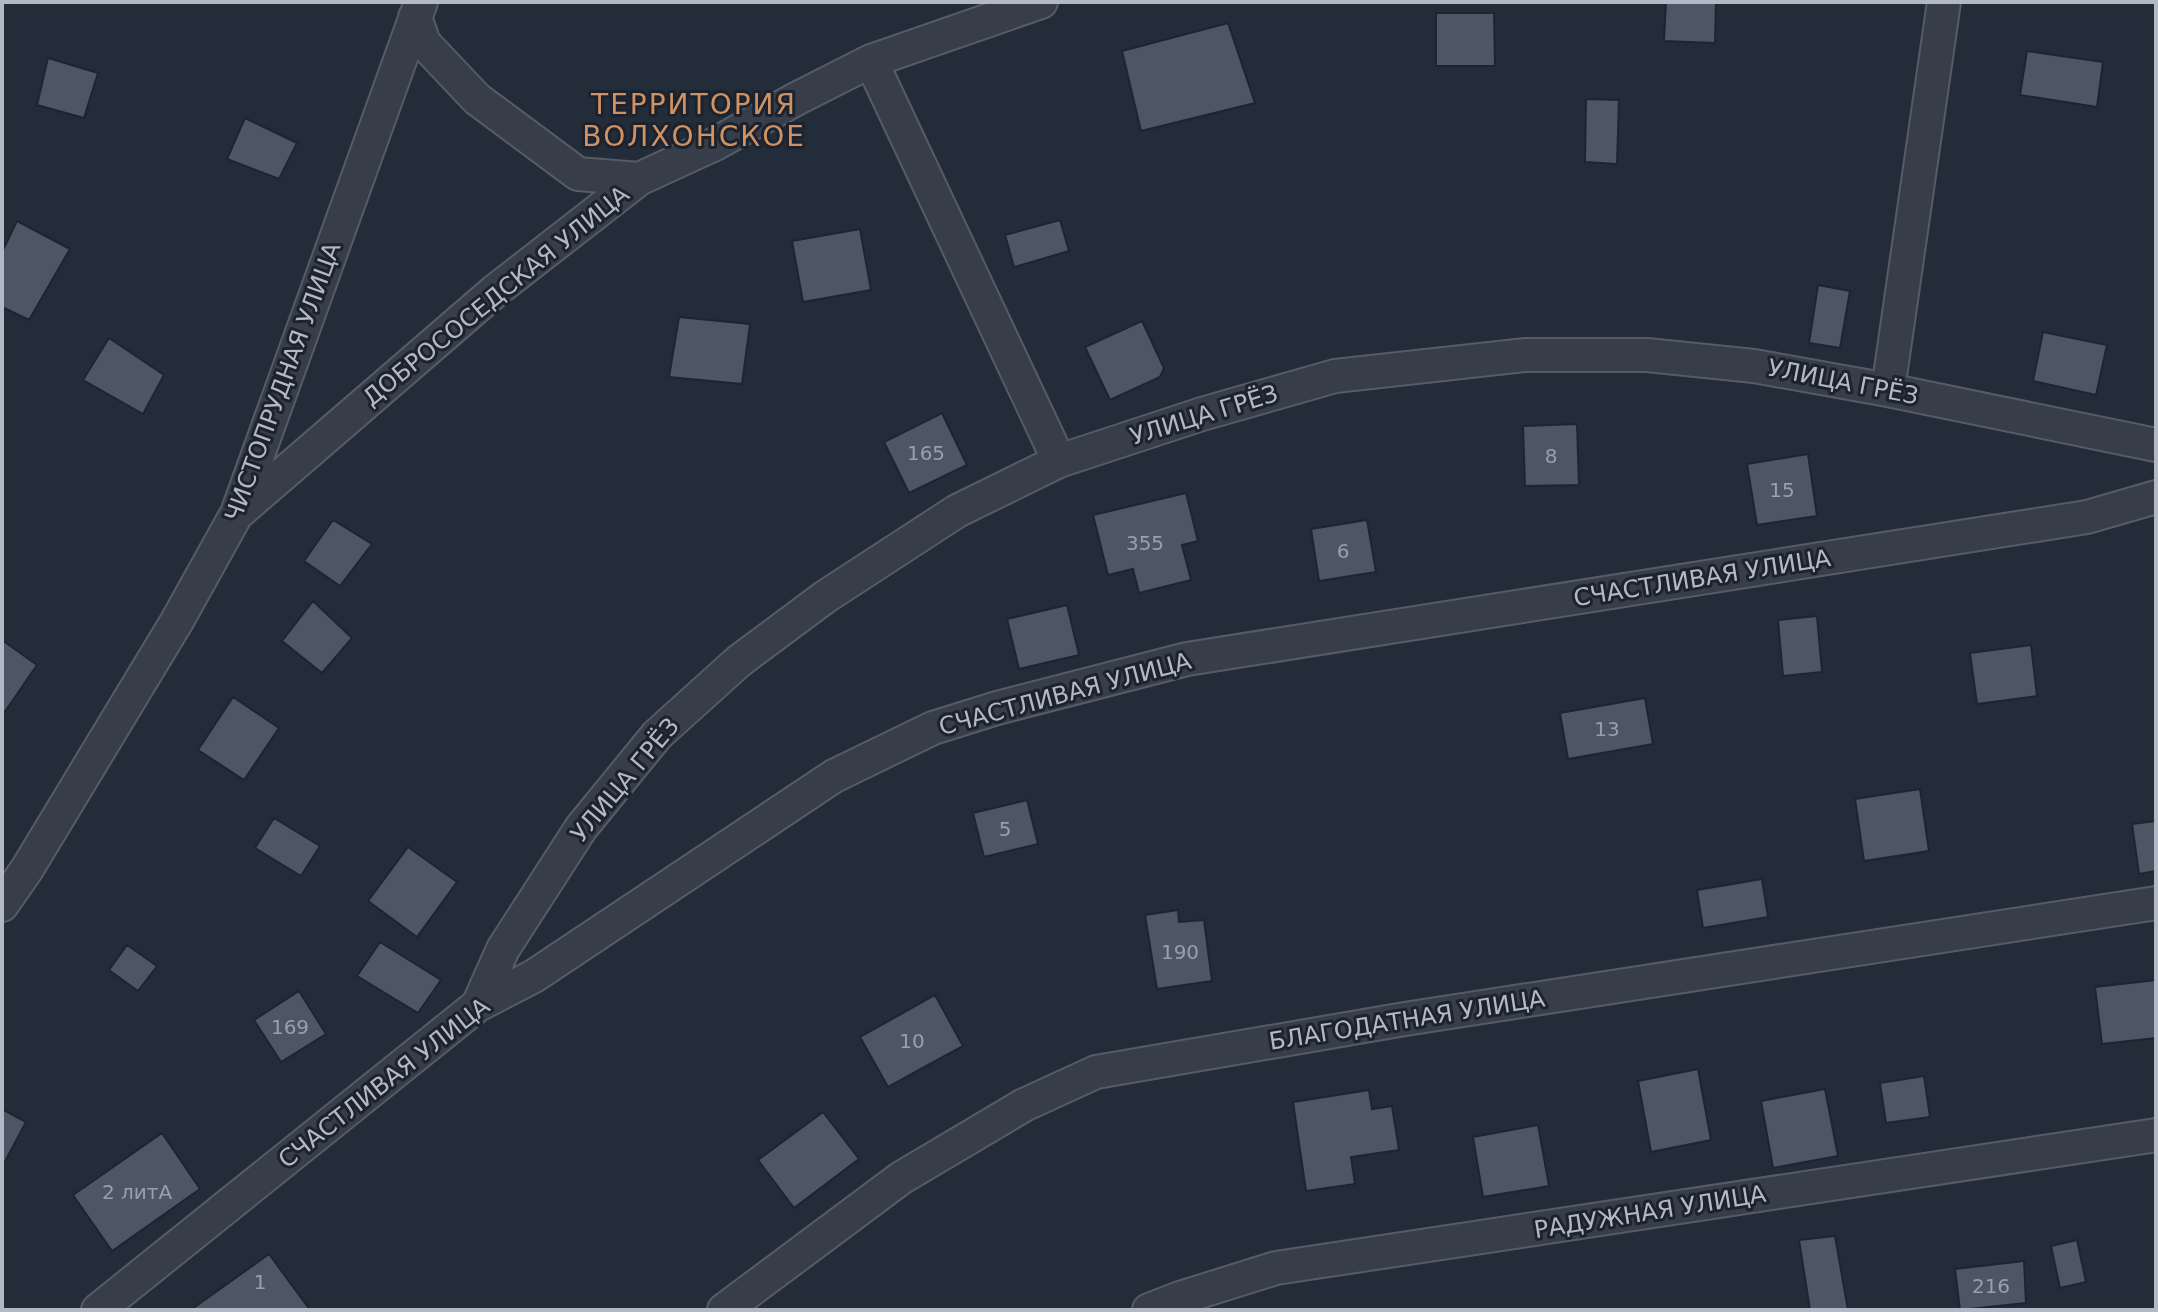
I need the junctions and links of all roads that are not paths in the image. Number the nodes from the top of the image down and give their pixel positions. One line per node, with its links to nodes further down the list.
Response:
1 (1041, 2): 4 (street, ДОБРОСОСЕДСКАЯ УЛИЦА)
2 (1944, 2): 6 (street)
3 (418, 10): 5 (street); 10 (street, ЧИСТОПРУДНАЯ УЛИЦА)
4 (871, 61): 5 (street, ДОБРОСОСЕДСКАЯ УЛИЦА); 8 (street)
5 (639, 179): 10 (street, ДОБРОСОСЕДСКАЯ УЛИЦА)
6 (1888, 390): 7 (street, УЛИЦА ГРЁЗ); 8 (street, УЛИЦА ГРЁЗ)
7 (2156, 445)
8 (1059, 461): 13 (street, УЛИЦА ГРЁЗ)
9 (2156, 497): 13 (street, СЧАСТЛИВАЯ УЛИЦА)
10 (237, 513): 12 (street, ЧИСТОПРУДНАЯ УЛИЦА)
11 (2156, 903): 16 (street, БЛАГОДАТНАЯ УЛИЦА)
12 (2, 905)
13 (478, 1005): 15 (street, СЧАСТЛИВАЯ УЛИЦА)
14 (2156, 1135): 17 (street, РАДУЖНАЯ УЛИЦА)
15 (98, 1310)
16 (724, 1310)
17 (1149, 1310)

